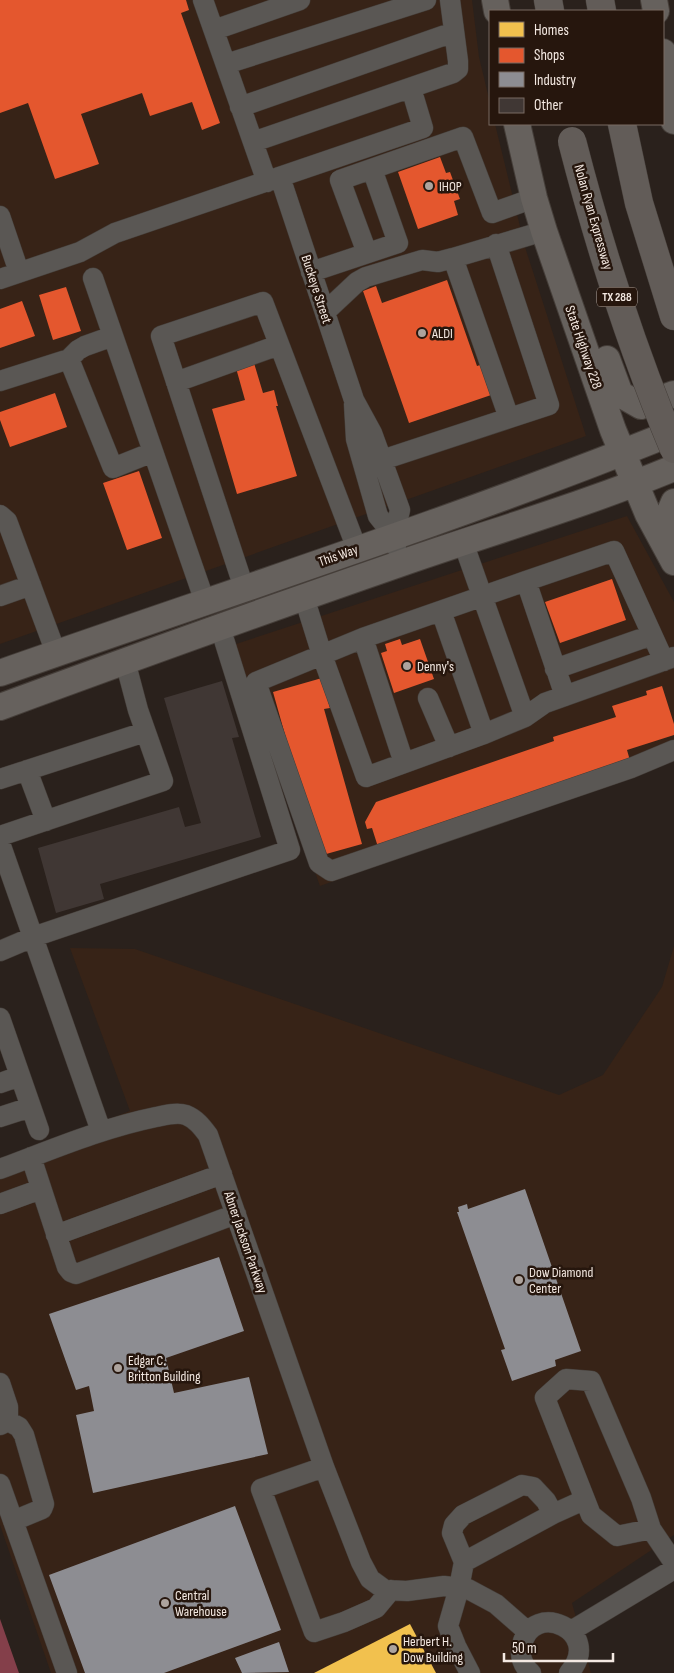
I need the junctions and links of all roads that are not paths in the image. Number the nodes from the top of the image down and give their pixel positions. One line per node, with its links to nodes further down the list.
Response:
1 (203, 0): 5 (street, Buckeye Street)
2 (300, 0): 5 (street)
3 (426, 0): 8 (street)
4 (450, 0): 6 (street)
5 (214, 30): 8 (street, Buckeye Street)
6 (454, 32): 9 (street); 10 (street)
7 (664, 58): 11 (main road)
8 (226, 64): 10 (street, Buckeye Street)
9 (411, 88): 15 (street); 17 (street)
10 (240, 107): 15 (street, Buckeye Street)
11 (674, 121)
12 (517, 125): 18 (main road, State Highway 228)
13 (569, 125): 39 (highway, Nolan Ryan Expressway / TX 288, bridge)
14 (622, 125): 29 (highway)
15 (253, 142): 17 (street, Buckeye Street)
16 (372, 169): 18 (street); 22 (street); 22 (street)
17 (273, 180): 24 (street, Buckeye Street); 25 (street)
18 (534, 198): 20 (main road, State Highway 228)
19 (0, 216): 25 (street)
20 (544, 231): 21 (street); 27 (main road, State Highway 228)
21 (496, 244): 23 (street); 37 (street)
22 (367, 254): 24 (street)
23 (453, 258): 28 (street); 37 (street)
24 (312, 272): 28 (street, Buckeye Street)
25 (9, 275)
26 (93, 278): 30 (street)
27 (570, 304): 35 (main road); 41 (main road, State Highway 228)
28 (325, 312): 36 (street, Buckeye Street)
29 (674, 316)
30 (113, 336): 32 (street); 40 (street)
31 (279, 345): 34 (street); 34 (street); 50 (street)
32 (69, 358): 33 (street); 40 (street)
33 (0, 381)
34 (176, 382): 55 (street)
35 (674, 394)
36 (354, 400): 42 (street, Buckeye Street); 48 (street, Buckeye Street)
37 (509, 418): 42 (street)
38 (674, 432): 41 (main road, This Way)
39 (674, 449)
40 (153, 452): 59 (street)
41 (622, 453): 44 (main road, State Highway 228); 48 (main road, This Way)
42 (382, 460): 48 (street, Buckeye Street)
43 (674, 468): 44 (main road, This Way)
44 (636, 484): 49 (main road, This Way); 51 (main road, State Highway 228)
45 (674, 502): 47 (main road)
46 (0, 515): 54 (street)
47 (674, 532)
48 (394, 536): 50 (main road, This Way); 52 (street, Buckeye Street)
49 (463, 542): 52 (main road, This Way); 57 (street)
50 (357, 549): 55 (main road, This Way)
51 (674, 562)
52 (400, 564): 58 (main road, This Way)
53 (526, 581): 57 (street); 63 (street); 69 (street)
54 (31, 586): 56 (street); 65 (street)
55 (244, 588): 59 (main road, This Way)
56 (0, 596)
57 (483, 596): 60 (street); 74 (street)
58 (304, 597): 61 (main road, This Way); 66 (street)
59 (205, 602): 62 (main road, This Way)
60 (441, 611): 64 (street); 76 (street)
61 (220, 627): 68 (main road, This Way); 84 (street)
62 (114, 633): 65 (main road, This Way); 68 (main road)
63 (652, 635): 67 (street); 69 (street)
64 (363, 638): 66 (street); 79 (street)
65 (56, 653): 70 (main road, This Way)
66 (322, 655): 78 (street); 79 (street)
67 (671, 658): 71 (street)
68 (125, 661): 73 (main road, This Way); 75 (street)
69 (555, 669): 71 (street)
70 (0, 673)
71 (565, 696): 74 (street)
72 (428, 698): 77 (street)
73 (0, 707)
74 (525, 717): 76 (street)
75 (145, 732): 80 (street); 82 (street)
76 (484, 734): 77 (street)
77 (449, 747): 79 (street)
78 (674, 750)
79 (404, 763)
80 (27, 770): 81 (street); 82 (street)
81 (0, 779)
82 (46, 820): 83 (street)
83 (1, 848): 84 (street)
84 (33, 937): 85 (street); 93 (street)
85 (0, 951)
86 (1, 1023): 87 (street)
87 (6, 1053): 88 (street)
88 (20, 1076): 89 (street); 90 (street)
89 (0, 1083)
90 (31, 1107): 91 (street); 92 (street)
91 (0, 1117)
92 (39, 1130)
93 (101, 1131): 94 (street, Abner Jackson Parkway); 96 (street, Abner Jackson Parkway)
94 (31, 1157): 95 (street, Abner Jackson Parkway); 97 (street)
95 (0, 1169)
96 (222, 1174): 99 (street, Abner Jackson Parkway); 100 (street)
97 (41, 1190): 98 (street); 100 (street)
98 (0, 1204)
99 (236, 1214): 100 (street); 103 (street, Abner Jackson Parkway)
100 (56, 1235)
101 (0, 1383): 102 (street)
102 (4, 1423): 107 (street)
103 (324, 1468): 113 (street, Abner Jackson Parkway); 113 (street)
104 (0, 1484): 107 (street)
105 (584, 1500): 106 (street); 108 (street); 108 (street)
106 (554, 1514): 109 (street); 109 (street)
107 (13, 1521): 116 (street)
108 (651, 1529): 110 (street)
109 (464, 1562): 112 (street)
110 (674, 1563)
111 (674, 1569): 114 (street)
112 (460, 1588): 113 (street, Abner Jackson Parkway); 115 (street, Abner Jackson Parkway); 117 (street)
113 (391, 1590)
114 (571, 1631): 115 (street); 119 (street)
115 (528, 1632): 118 (street)
116 (67, 1673)
117 (470, 1673)
118 (531, 1673)
119 (569, 1673)

